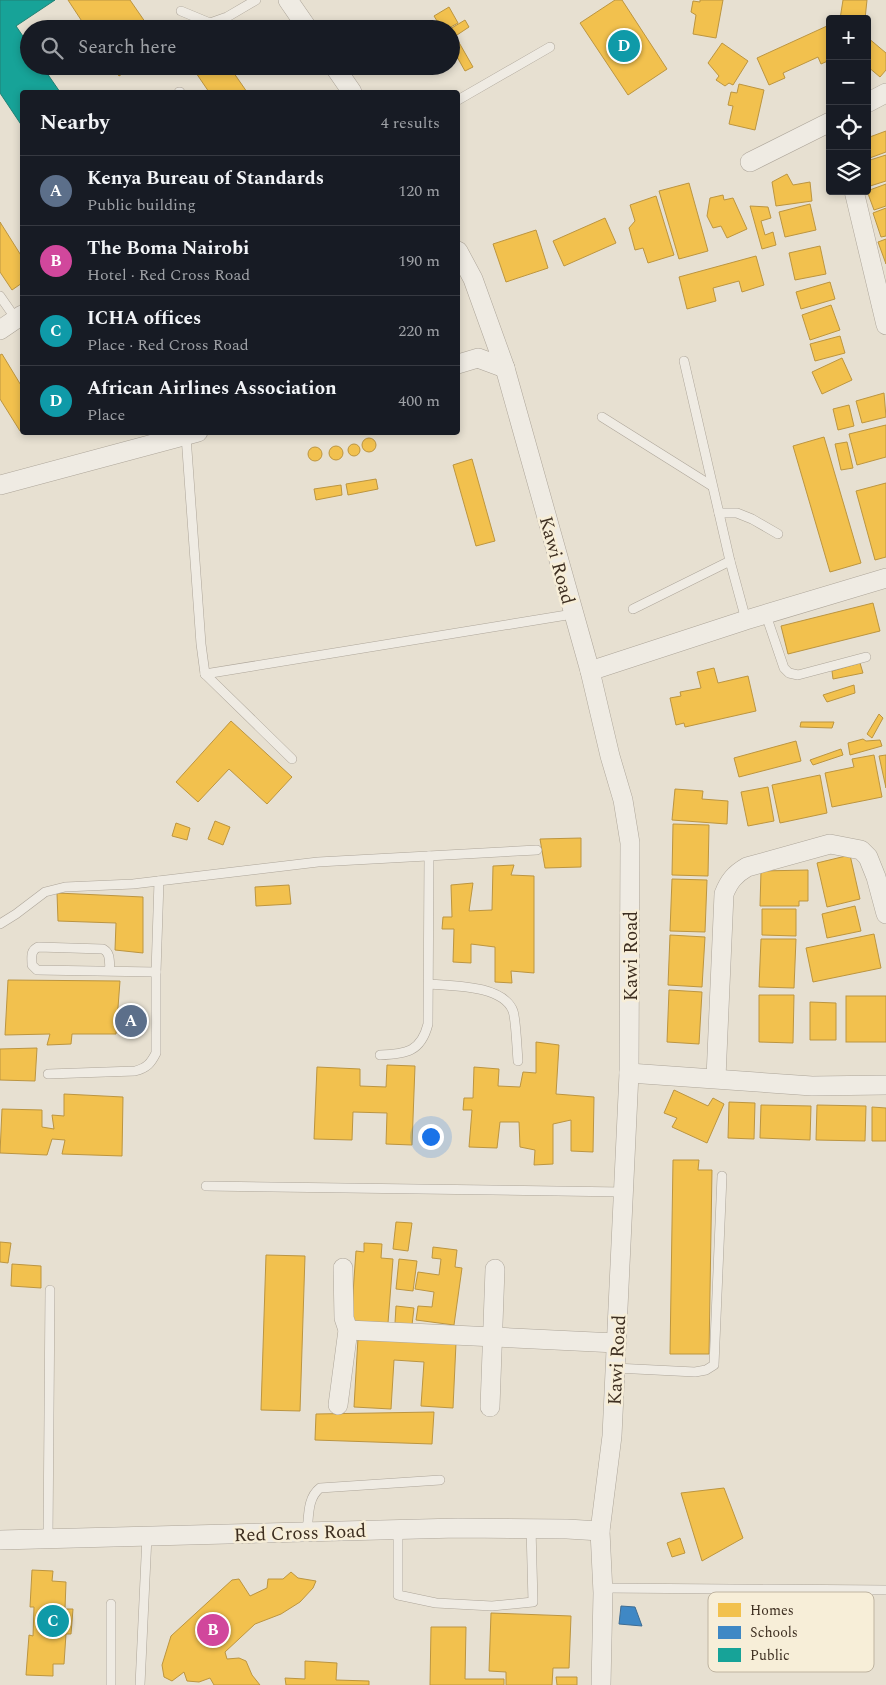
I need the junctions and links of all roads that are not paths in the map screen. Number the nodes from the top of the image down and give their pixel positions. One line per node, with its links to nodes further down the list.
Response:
1 (256, 0): 5 (lane)
2 (288, 0): 6 (street)
3 (181, 11): 4 (lane)
4 (203, 20)
5 (220, 20)
6 (302, 20)
7 (550, 47): 11 (lane)
8 (338, 75): 9 (street)
9 (344, 90)
10 (886, 93): 12 (street)
11 (460, 99)
12 (871, 101)
13 (826, 124): 14 (street)
14 (750, 162)
15 (855, 195): 19 (street)
16 (460, 255): 23 (street, Kawi Road)
17 (0, 296): 18 (lane)
18 (19, 317): 20 (street)
19 (886, 325)
20 (0, 330)
21 (684, 361): 28 (lane)
22 (460, 363): 23 (street)
23 (505, 368): 34 (street, Kawi Road)
24 (602, 418): 28 (lane)
25 (188, 435): 27 (street)
26 (192, 435): 39 (lane)
27 (0, 485)
28 (712, 486): 29 (lane)
29 (719, 513): 30 (lane); 31 (lane)
30 (778, 534)
31 (730, 561): 33 (lane); 36 (lane)
32 (886, 578): 35 (street)
33 (632, 609)
34 (573, 614): 38 (street, Kawi Road); 39 (lane)
35 (766, 615): 36 (street); 37 (lane)
36 (746, 620): 38 (street)
37 (866, 657)
38 (590, 671): 51 (street, Kawi Road)
39 (205, 674): 40 (lane)
40 (292, 759)
41 (537, 850): 42 (lane)
42 (429, 856): 43 (lane); 48 (lane)
43 (159, 881): 45 (lane); 47 (lane)
44 (886, 914): 53 (street)
45 (0, 924)
46 (110, 970): 46 (lane); 47 (lane)
47 (156, 972): 52 (lane)
48 (429, 984): 49 (lane); 50 (lane)
49 (380, 1055)
50 (518, 1061)
51 (629, 1073): 53 (street); 57 (street, Kawi Road)
52 (48, 1074)
53 (716, 1078): 54 (street)
54 (886, 1085)
55 (722, 1176): 64 (lane)
56 (206, 1186): 57 (lane)
57 (623, 1192): 63 (street, Kawi Road)
58 (343, 1268): 61 (street)
59 (495, 1269): 62 (street)
60 (50, 1290): 73 (lane)
61 (348, 1330): 62 (street); 65 (street)
62 (493, 1337): 63 (street); 66 (street)
63 (616, 1343): 64 (street, Kawi Road)
64 (615, 1368): 70 (street, Kawi Road)
65 (338, 1405)
66 (490, 1407)
67 (440, 1480): 71 (lane)
68 (531, 1528): 69 (street, Red Cross Road); 69 (lane); 70 (street, Red Cross Road)
69 (398, 1529): 71 (street, Red Cross Road)
70 (600, 1531): 75 (street, Kawi Road)
71 (307, 1532): 72 (street, Red Cross Road)
72 (147, 1536): 73 (street, Red Cross Road); 79 (lane)
73 (48, 1539): 74 (street, Red Cross Road)
74 (0, 1540)
75 (602, 1588): 76 (lane); 80 (street, Kawi Road)
76 (886, 1590)
77 (111, 1604): 78 (lane)
78 (111, 1685)
79 (140, 1685)
80 (601, 1685)

